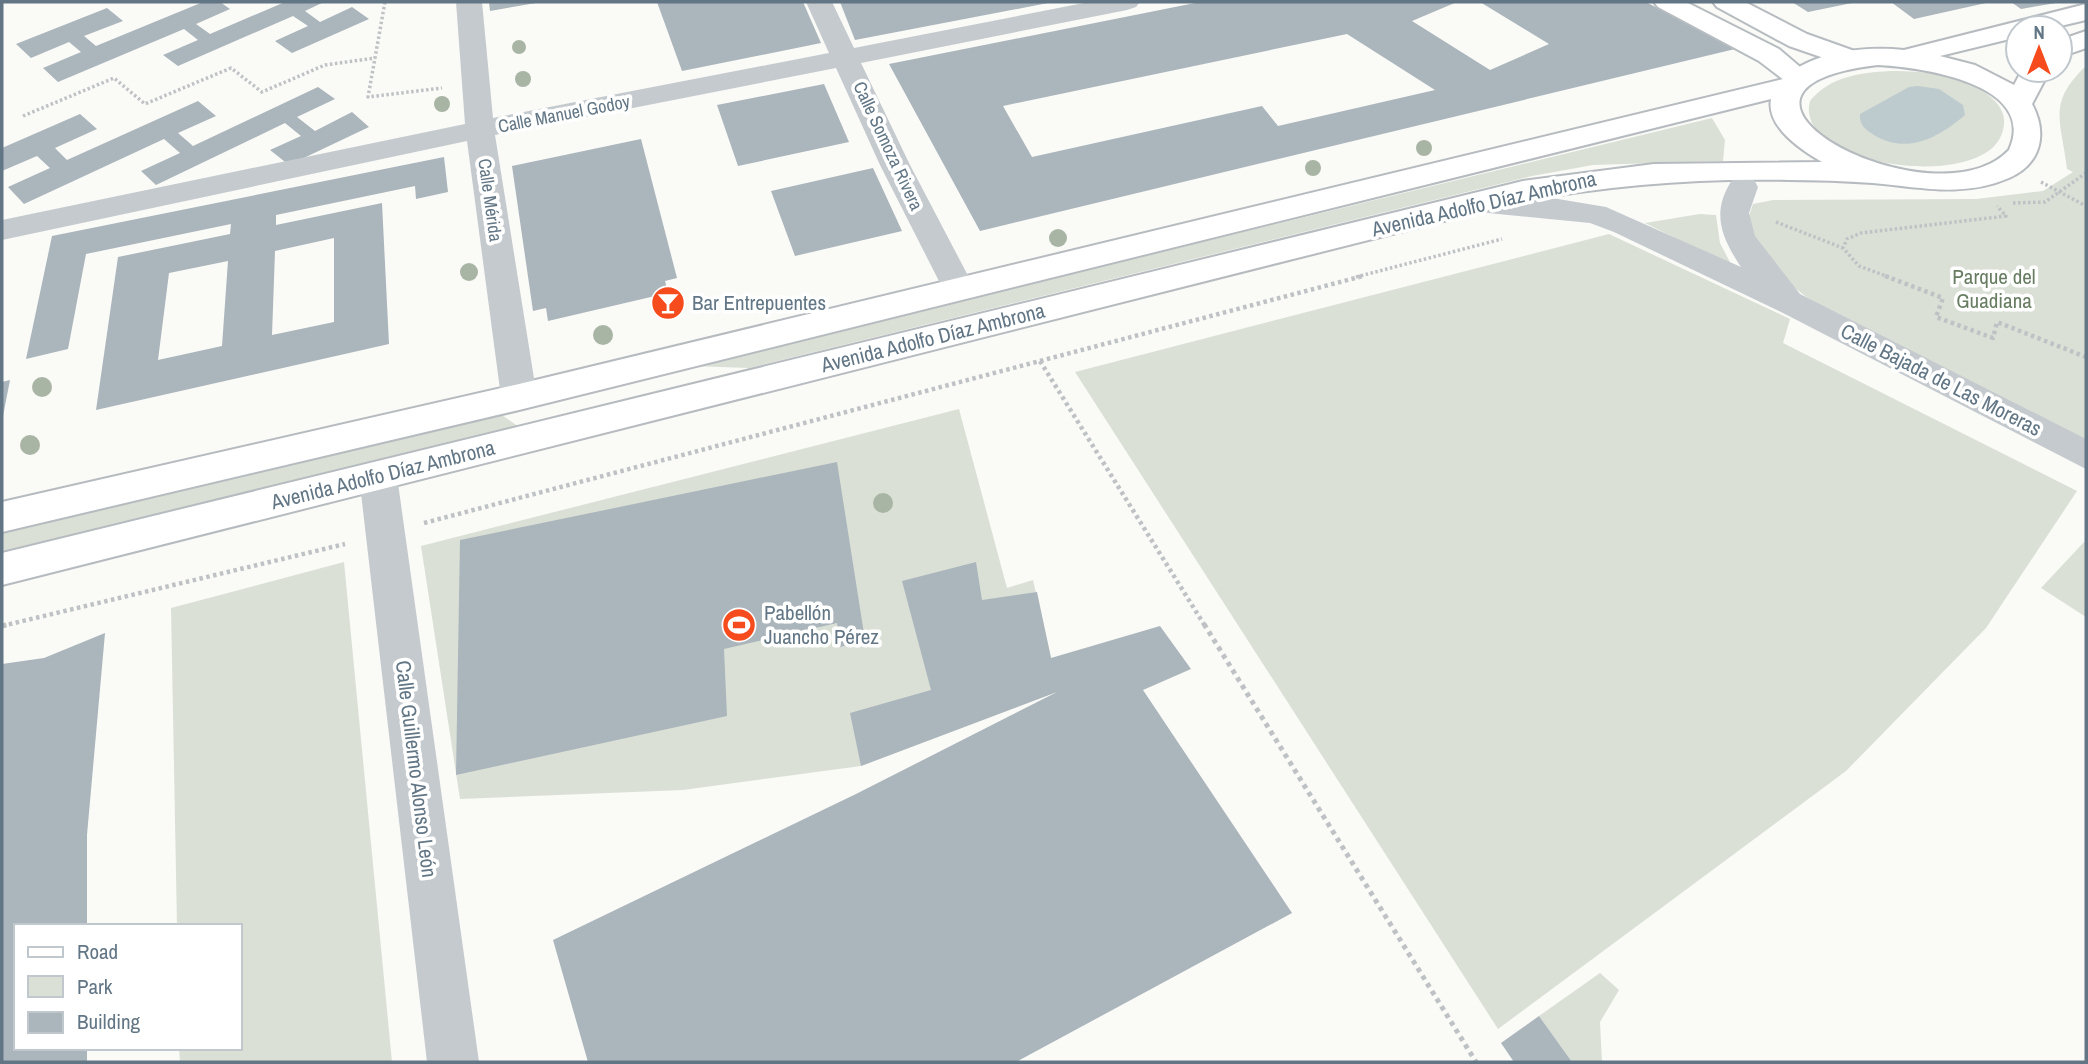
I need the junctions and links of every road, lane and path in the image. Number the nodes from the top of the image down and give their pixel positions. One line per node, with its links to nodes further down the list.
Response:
1 (385, 2): 9 (path)
2 (469, 2): 16 (street, Calle Mérida)
3 (819, 2): 10 (street, Calle Somoza Rivera)
4 (1127, 2): 10 (street, Calle Manuel Godoy)
5 (1667, 2): 12 (main road)
6 (1726, 2): 11 (main road)
7 (2004, 32): 8 (main road)
8 (1901, 57): 11 (main road); 14 (main road)
9 (375, 58): 15 (path); 16 (path)
10 (846, 58): 16 (street, Calle Manuel Godoy); 27 (street, Calle Somoza Rivera)
11 (1853, 60): 12 (main road, Avenida Adolfo Díaz Ambrona)
12 (1796, 82): 19 (main road); 27 (main road, Avenida Adolfo Díaz Ambrona)
13 (2029, 84): 14 (main road)
14 (2018, 104): 17 (main road)
15 (23, 116)
16 (467, 133): 24 (street, Calle Manuel Godoy); 32 (street, Calle Mérida)
17 (2010, 166): 19 (main road); 21 (path)
18 (2086, 173): 21 (path)
19 (1873, 174): 22 (main road, Avenida Adolfo Díaz Ambrona)
20 (1743, 187): 26 (path); 28 (street, Calle Bajada de Las Moreras)
21 (2059, 192): 23 (path); 26 (path)
22 (1478, 202): 28 (street, Calle Bajada de Las Moreras); 31 (main road, Avenida Adolfo Díaz Ambrona)
23 (2086, 206)
24 (2, 230)
25 (1514, 236): 30 (path)
26 (1843, 248): 29 (path)
27 (959, 289): 32 (main road, Avenida Adolfo Díaz Ambrona)
28 (1795, 305): 33 (street, Calle Bajada de Las Moreras)
29 (2086, 357)
30 (1040, 361): 36 (path); 40 (path)
31 (778, 377): 32 (main road); 34 (main road, Avenida Adolfo Díaz Ambrona)
32 (519, 397): 35 (main road, Avenida Adolfo Díaz Ambrona)
33 (2086, 455)
34 (378, 476): 36 (street, Calle Guillermo Alonso León); 37 (main road, Avenida Adolfo Díaz Ambrona)
35 (2, 517)
36 (385, 533): 38 (path); 39 (street, Calle Guillermo Alonso León)
37 (2, 569)
38 (2, 626)
39 (453, 1062)
40 (1476, 1062)

